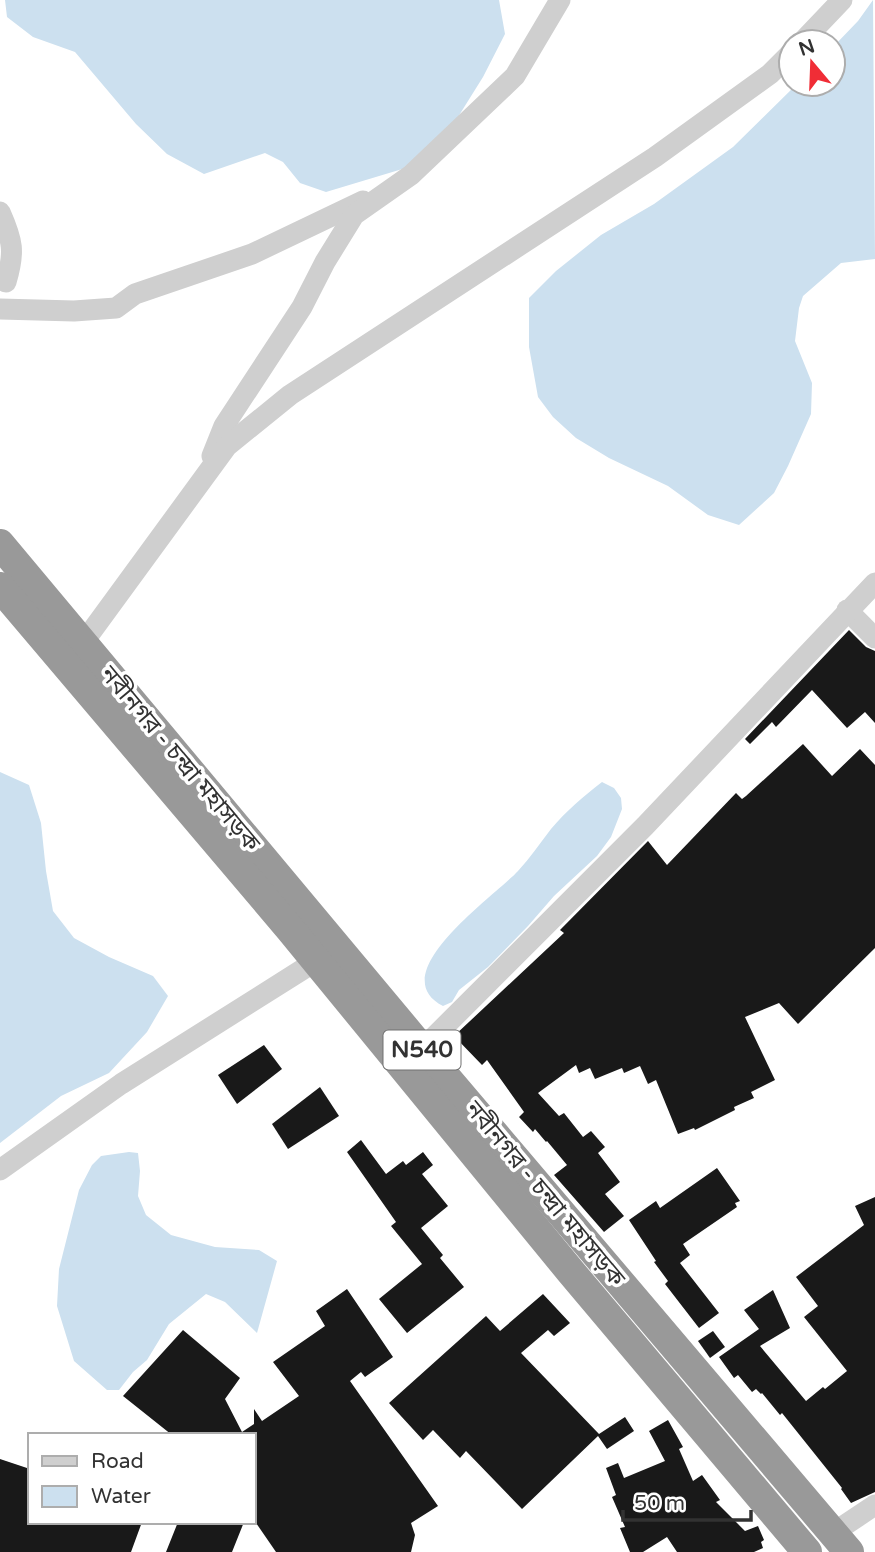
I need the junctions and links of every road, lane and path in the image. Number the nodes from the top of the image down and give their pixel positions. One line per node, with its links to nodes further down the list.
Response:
1 (560, 0): 7 (street)
2 (839, 5): 3 (street); 4 (street)
3 (816, 28)
4 (823, 28)
5 (777, 67): 11 (street)
6 (777, 76): 11 (street)
7 (405, 179): 10 (street); 11 (street)
8 (0, 212): 9 (street)
9 (2, 287)
10 (0, 309)
11 (202, 481): 17 (street)
12 (0, 544): 17 (highway, নবীনগর - চন্দ্রা মহাসড়ক / N540)
13 (875, 583): 15 (street)
14 (2, 593): 18 (highway, নবীনগর - চন্দ্রা মহাসড়ক / N540)
15 (848, 610): 16 (street); 19 (street)
16 (875, 638)
17 (83, 642): 19 (highway, নবীনগর - চন্দ্রা মহাসড়ক / N540)
18 (316, 961): 20 (street); 23 (highway, নবীনগর - চন্দ্রা মহাসড়ক / N540)
19 (422, 1049): 22 (highway, নবীনগর - চন্দ্রা মহাসড়ক / N540)
20 (0, 1170)
21 (875, 1505): 22 (street)
22 (841, 1543)
23 (802, 1550)

